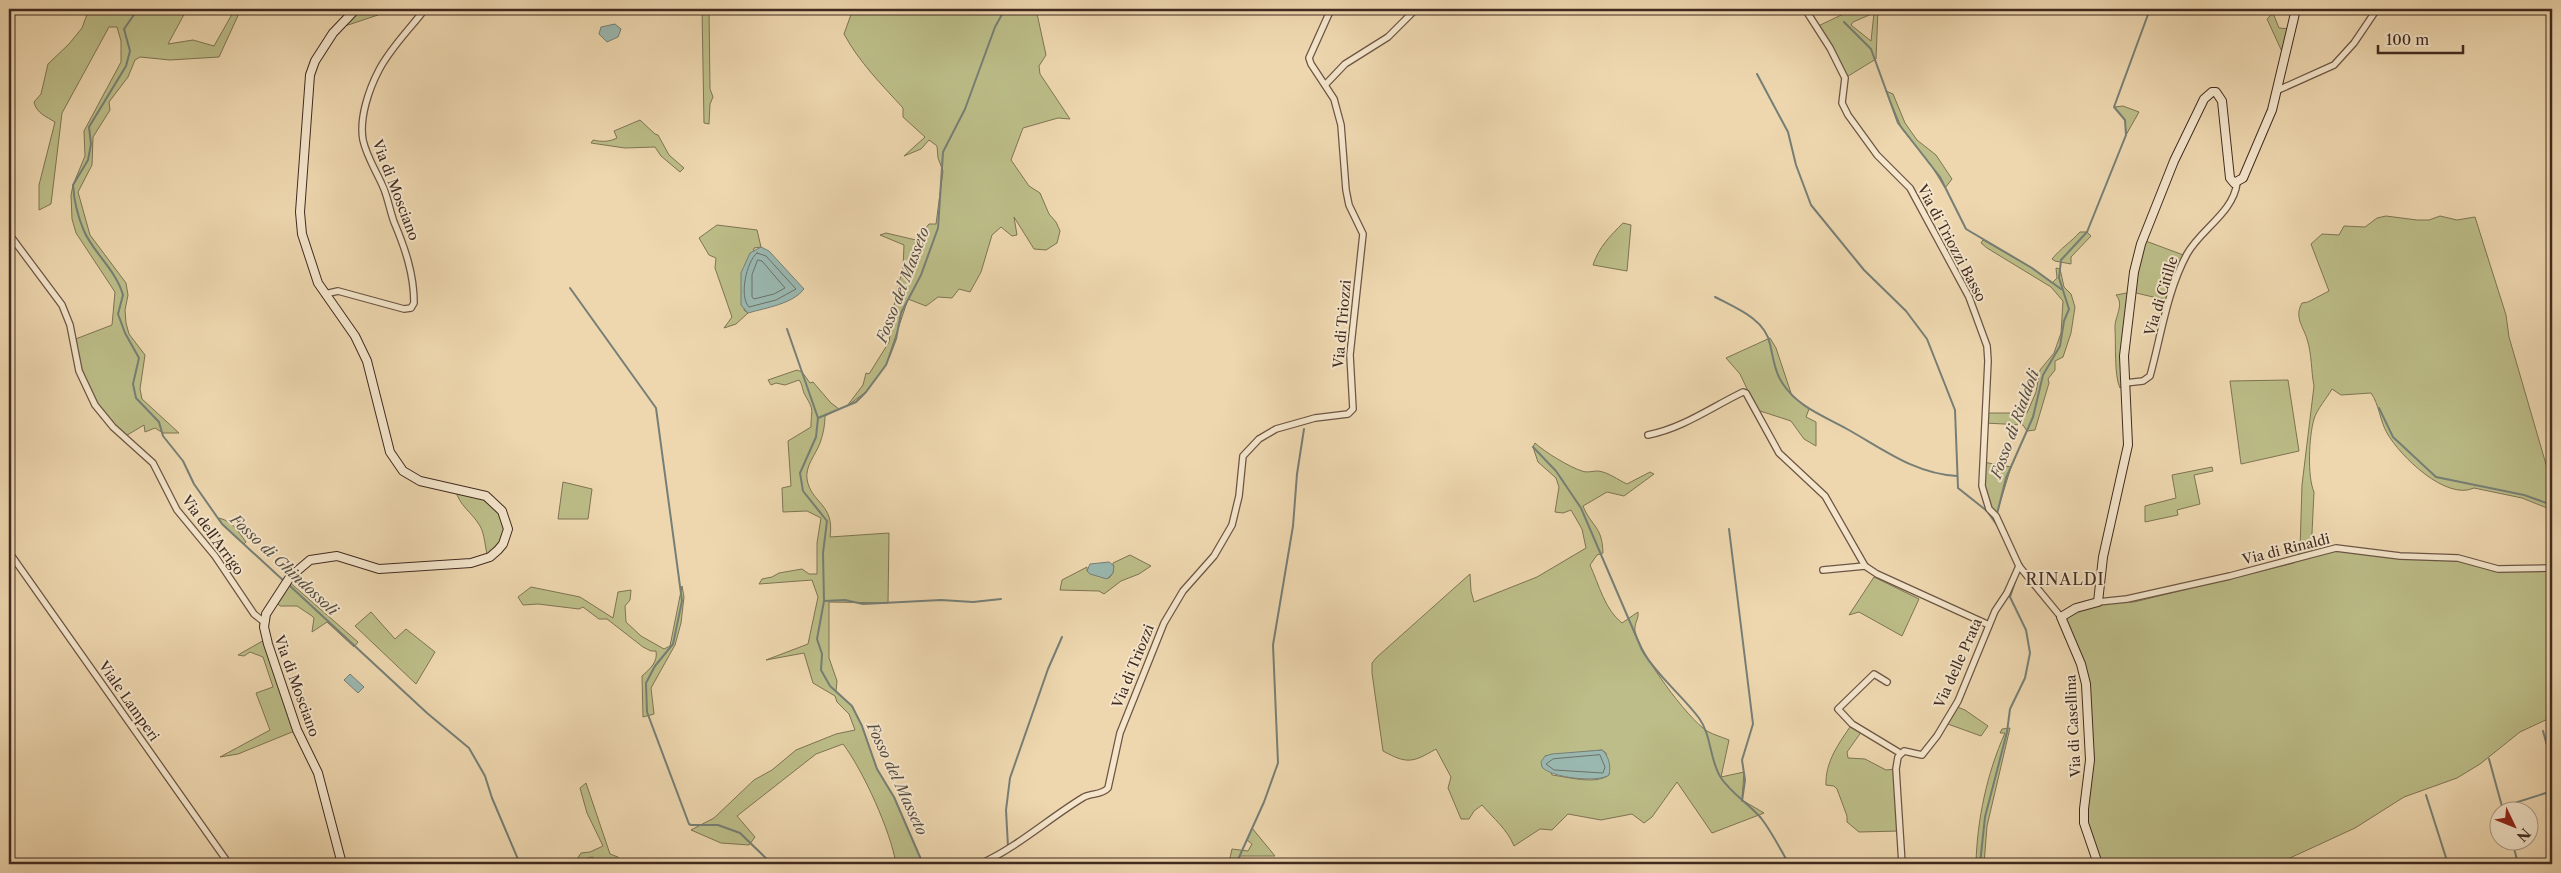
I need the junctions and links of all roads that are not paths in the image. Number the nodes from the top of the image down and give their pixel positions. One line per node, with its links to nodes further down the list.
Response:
1 (356, 9): 13 (main road, Via di Mosciano)
2 (425, 9): 13 (street, Via di Mosciano)
3 (1331, 9): 8 (street, Via di Triozzi)
4 (1416, 9): 8 (street)
5 (1805, 9): 18 (street, Via di Triozzi Basso)
6 (2296, 9): 9 (main road)
7 (2377, 9): 9 (street)
8 (1326, 84): 29 (street, Via di Triozzi)
9 (2276, 91): 10 (main road)
10 (2237, 183): 14 (street, Via di Citille); 14 (main road)
11 (9, 234): 12 (street, Via dell'Arrigo)
12 (10, 239): 23 (street, Via dell'Arrigo)
13 (324, 294): 23 (main road, Via di Mosciano)
14 (2125, 383): 21 (main road)
15 (1648, 435): 17 (street)
16 (9, 552): 27 (street, Viale Lamperi)
17 (1865, 566): 20 (street); 24 (street)
18 (2019, 566): 22 (street, Via di Triozzi Basso); 24 (street, Via delle Prata)
19 (2552, 568): 21 (street, Via di Rinaldi)
20 (1824, 570)
21 (2098, 602): 22 (main road, Via di Rinaldi)
22 (2061, 617): 31 (main road, Via di Casellina)
23 (264, 622): 28 (main road, Via di Mosciano)
24 (1989, 625): 26 (street, Via delle Prata)
25 (1887, 682): 26 (street)
26 (1900, 753): 30 (street)
27 (228, 864)
28 (342, 864)
29 (980, 864)
30 (1902, 864)
31 (2098, 864)

